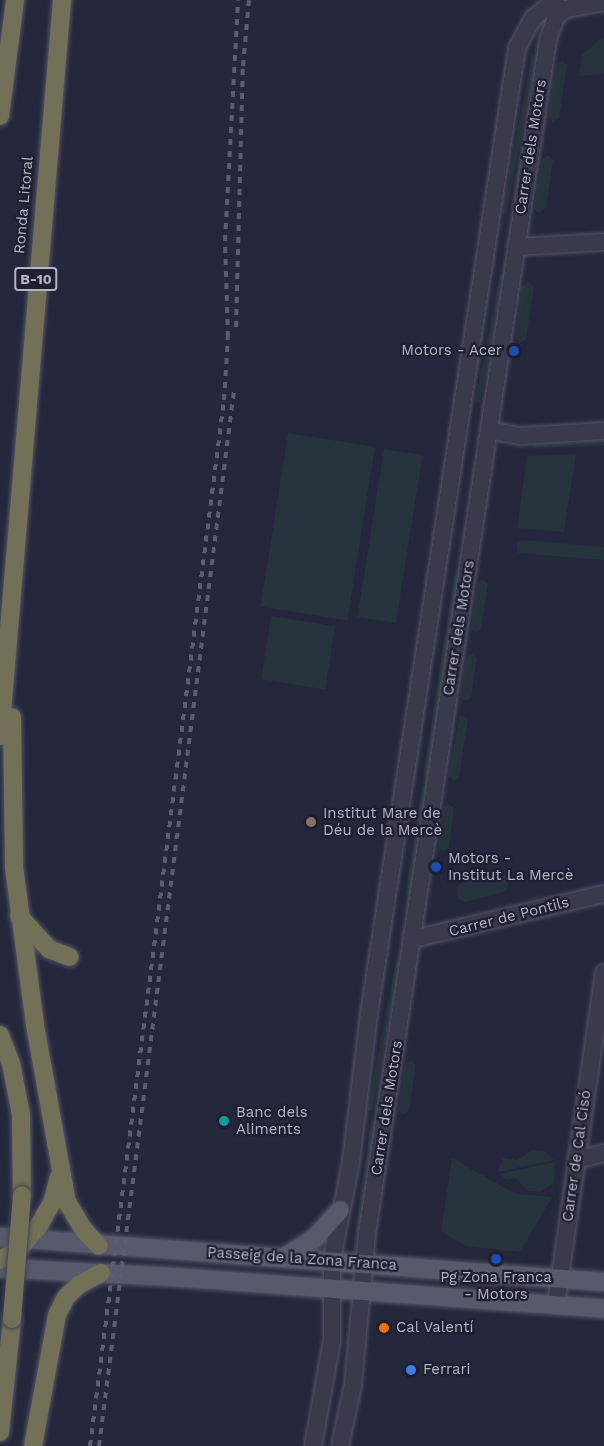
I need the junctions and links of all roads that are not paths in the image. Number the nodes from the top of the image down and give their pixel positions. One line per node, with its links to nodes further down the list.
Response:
1 (15, 0): 5 (highway)
2 (62, 0): 11 (highway, Ronda Litoral / B-10)
3 (556, 0): 22 (street, Carrer dels Motors)
4 (604, 2): 8 (street, Carrer dels Motors)
5 (1, 101): 6 (highway)
6 (0, 116)
7 (604, 242): 8 (street)
8 (516, 247): 9 (street, Carrer dels Motors)
9 (489, 430): 10 (street); 15 (street, Carrer dels Motors)
10 (604, 431)
11 (15, 559): 12 (highway, Ronda Litoral / B-10); 14 (highway)
12 (0, 736)
13 (604, 894): 15 (street, Carrer de Pontils)
14 (18, 916): 16 (highway); 21 (highway)
15 (413, 939): 29 (street, Carrer dels Motors)
16 (70, 957)
17 (604, 972): 20 (street, Carrer de Cal Cisó)
18 (0, 1035): 39 (highway, bridge)
19 (604, 1153): 20 (street)
20 (576, 1160): 32 (street, Carrer de Cal Cisó)
21 (60, 1175): 24 (highway); 25 (highway)
22 (340, 1210): 26 (main road); 27 (street, Carrer dels Motors)
23 (0, 1237): 24 (main road, Passeig de la Zona Franca)
24 (28, 1239): 25 (main road, Passeig de la Zona Franca); 28 (highway)
25 (99, 1246): 26 (main road, Passeig de la Zona Franca)
26 (285, 1257): 27 (main road, Passeig de la Zona Franca)
27 (332, 1259): 29 (main road, Passeig de la Zona Franca); 34 (street, Carrer dels Motors)
28 (0, 1260)
29 (363, 1263): 32 (main road, Passeig de la Zona Franca); 35 (street, Carrer dels Motors)
30 (0, 1268): 31 (main road, Passeig de la Zona Franca)
31 (101, 1273): 34 (main road, Passeig de la Zona Franca); 41 (highway)
32 (559, 1278): 33 (main road, Passeig de la Zona Franca); 36 (street, Carrer de Cal Cisó)
33 (604, 1282)
34 (330, 1289): 35 (main road, Passeig de la Zona Franca); 38 (street, Carrer dels Motors)
35 (360, 1291): 36 (main road, Passeig de la Zona Franca); 40 (street, Carrer dels Motors)
36 (556, 1305): 37 (main road, Passeig de la Zona Franca)
37 (604, 1309)
38 (317, 1422): 40 (street); 42 (street)
39 (0, 1432)
40 (341, 1443)
41 (33, 1446)
42 (313, 1446)

